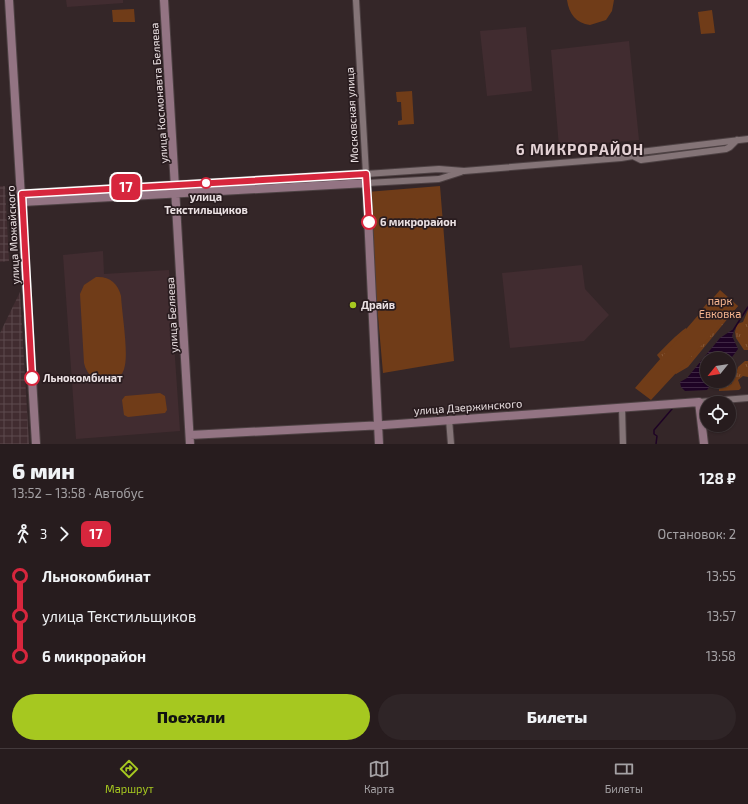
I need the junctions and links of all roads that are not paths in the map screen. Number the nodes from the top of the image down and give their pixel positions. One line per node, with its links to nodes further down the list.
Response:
1 (9, 0): 11 (street, улица Можайского)
2 (164, 0): 10 (street, улица Космонавта Беляева)
3 (356, 0): 7 (street, Московская улица)
4 (748, 139): 6 (street)
5 (438, 169): 6 (street); 7 (street); 8 (street)
6 (464, 171): 8 (street)
7 (366, 174): 9 (street, Московская улица); 10 (street)
8 (439, 179): 9 (street)
9 (367, 183): 10 (street); 16 (street, Московская улица)
10 (176, 188): 11 (street); 17 (street, улица Беляева)
11 (22, 198): 18 (street, улица Можайского)
12 (748, 398): 13 (street, улица Дзержинского)
13 (699, 402): 14 (street, улица Дзержинского); 23 (street)
14 (622, 408): 15 (street, улица Дзержинского); 22 (street)
15 (449, 420): 16 (street, улица Дзержинского); 21 (street)
16 (378, 425): 17 (street, улица Дзержинского); 20 (street, Московская улица)
17 (190, 435): 19 (street, улица Беляева)
18 (36, 444)
19 (190, 444)
20 (379, 444)
21 (451, 444)
22 (623, 444)
23 (704, 444)

